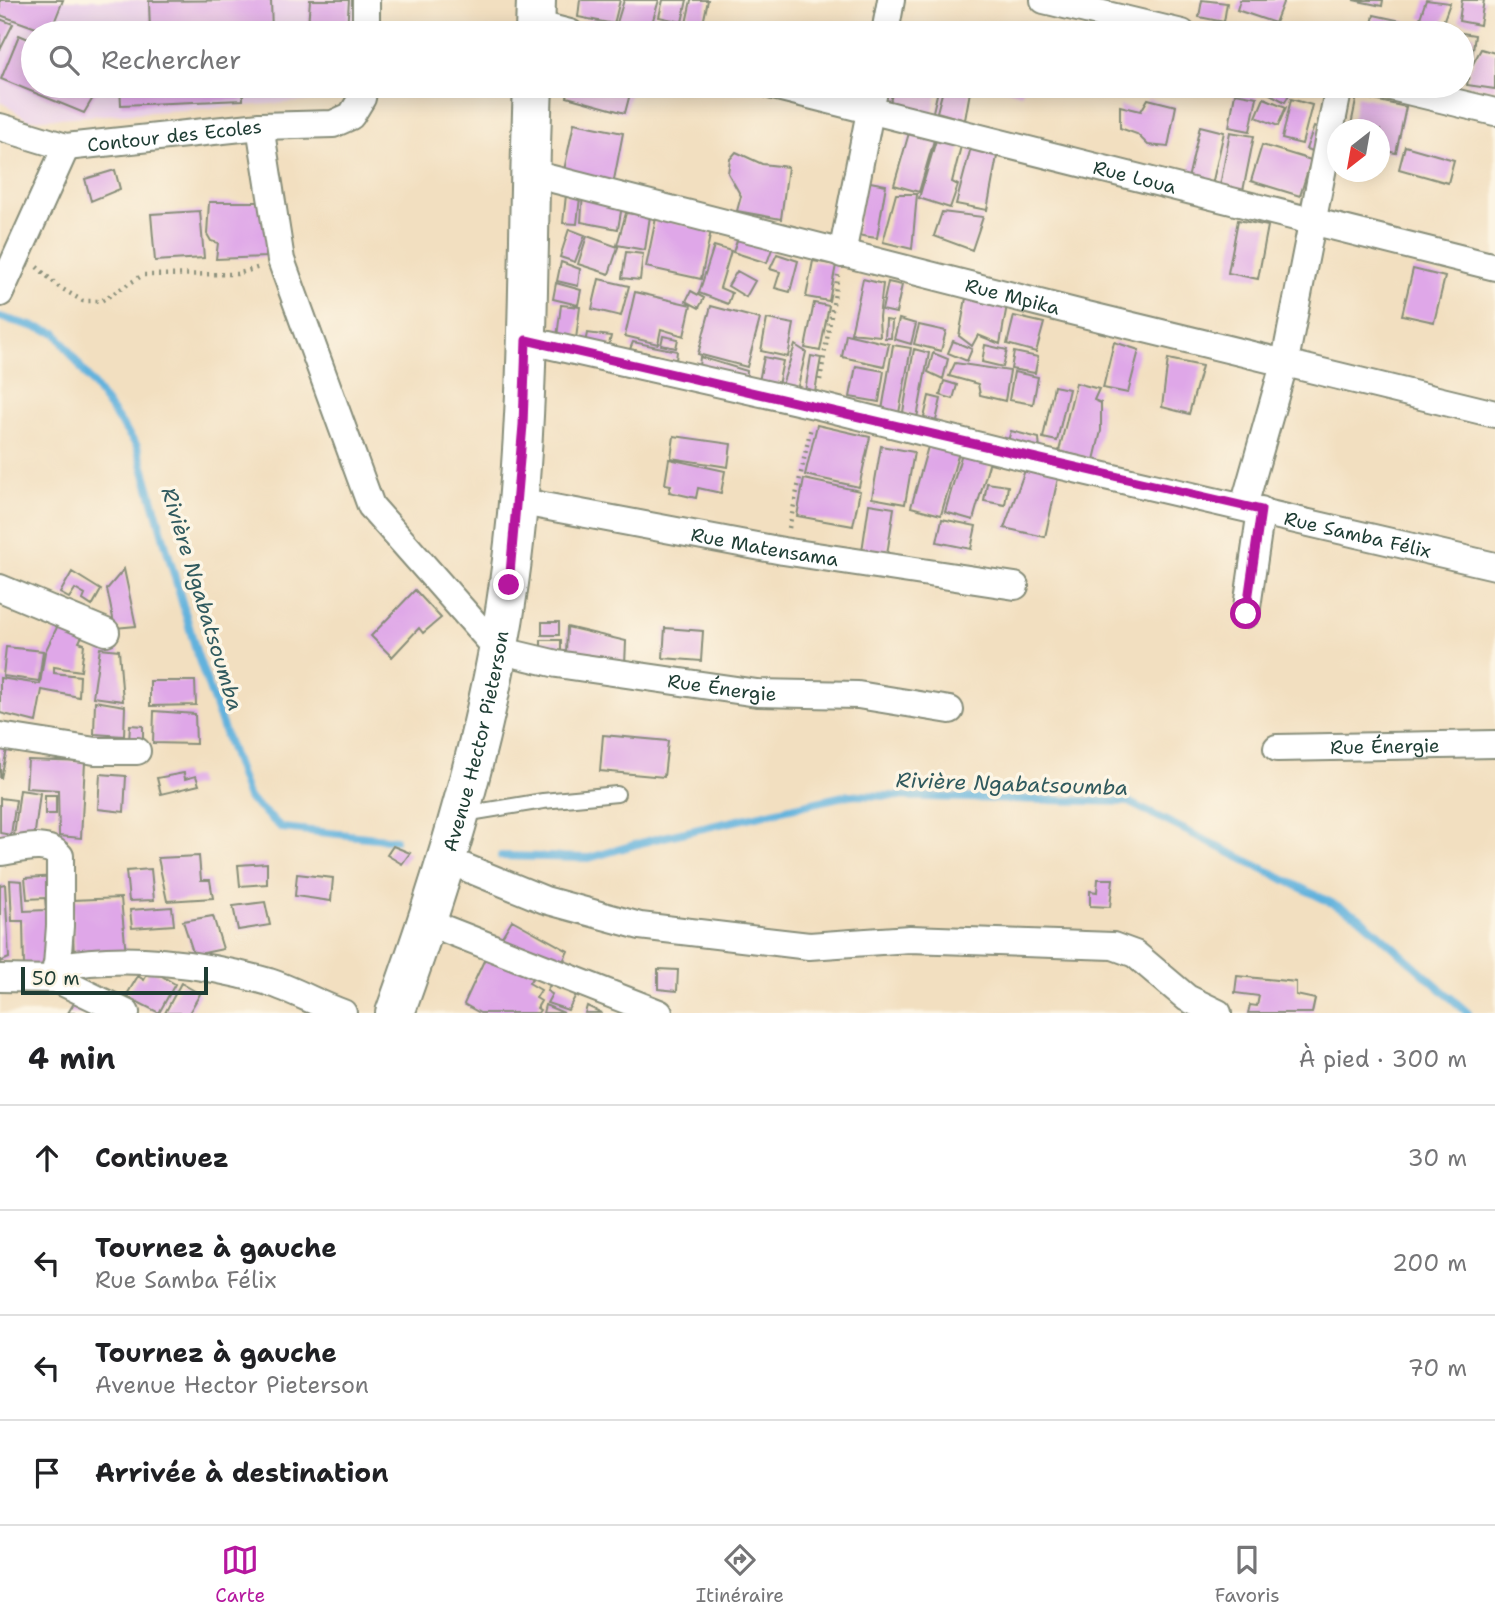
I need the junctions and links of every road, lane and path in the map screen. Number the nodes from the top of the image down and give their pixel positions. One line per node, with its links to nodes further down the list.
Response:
1 (366, 0): 4 (street)
2 (891, 0): 5 (street)
3 (1044, 0): 6 (street)
4 (366, 21)
5 (887, 21)
6 (1132, 21)
7 (362, 98): 13 (street, Contour des Ecoles)
8 (533, 98): 16 (street, Avenue Hector Pieterson)
9 (873, 98): 17 (street, Rue Loua); 19 (street)
10 (1337, 98): 17 (street)
11 (1435, 98): 12 (street)
12 (1495, 113)
13 (260, 126): 15 (street, Contour des Ecoles); 20 (street)
14 (0, 127): 15 (street, Contour des Ecoles)
15 (66, 147): 18 (street)
16 (530, 173): 19 (street, Rue Mpika); 23 (street, Avenue Hector Pieterson)
17 (1312, 220): 21 (street, Rue Loua); 24 (street)
18 (21, 252): 20 (path); 22 (street)
19 (842, 254): 24 (street, Rue Mpika)
20 (281, 260): 33 (street)
21 (1495, 267)
22 (0, 293)
23 (526, 340): 26 (street, Avenue Hector Pieterson); 27 (street, Rue Samba Félix)
24 (1285, 361): 25 (street, Rue Mpika); 27 (street)
25 (1495, 414)
26 (517, 501): 29 (street, Rue Matensama); 33 (street, Avenue Hector Pieterson)
27 (1252, 508): 28 (street, Rue Samba Félix); 31 (street)
28 (1495, 566)
29 (1015, 586)
30 (0, 588): 32 (street)
31 (1246, 614)
32 (106, 632)
33 (498, 650): 34 (street, Rue Énergie); 40 (street, Avenue Hector Pieterson)
34 (950, 710)
35 (0, 736): 38 (street)
36 (1495, 744): 37 (street, Rue Énergie)
37 (1277, 748)
38 (137, 751)
39 (617, 794): 40 (lane)
40 (459, 815): 42 (street, Avenue Hector Pieterson)
41 (0, 852): 44 (street)
42 (447, 860): 43 (street, Avenue Hector Pieterson); 50 (street)
43 (427, 922): 48 (street, Avenue Hector Pieterson); 49 (street)
44 (56, 973): 45 (street); 46 (street); 47 (street)
45 (0, 978)
46 (126, 1013)
47 (343, 1013)
48 (395, 1013)
49 (659, 1013)
50 (1218, 1013)

